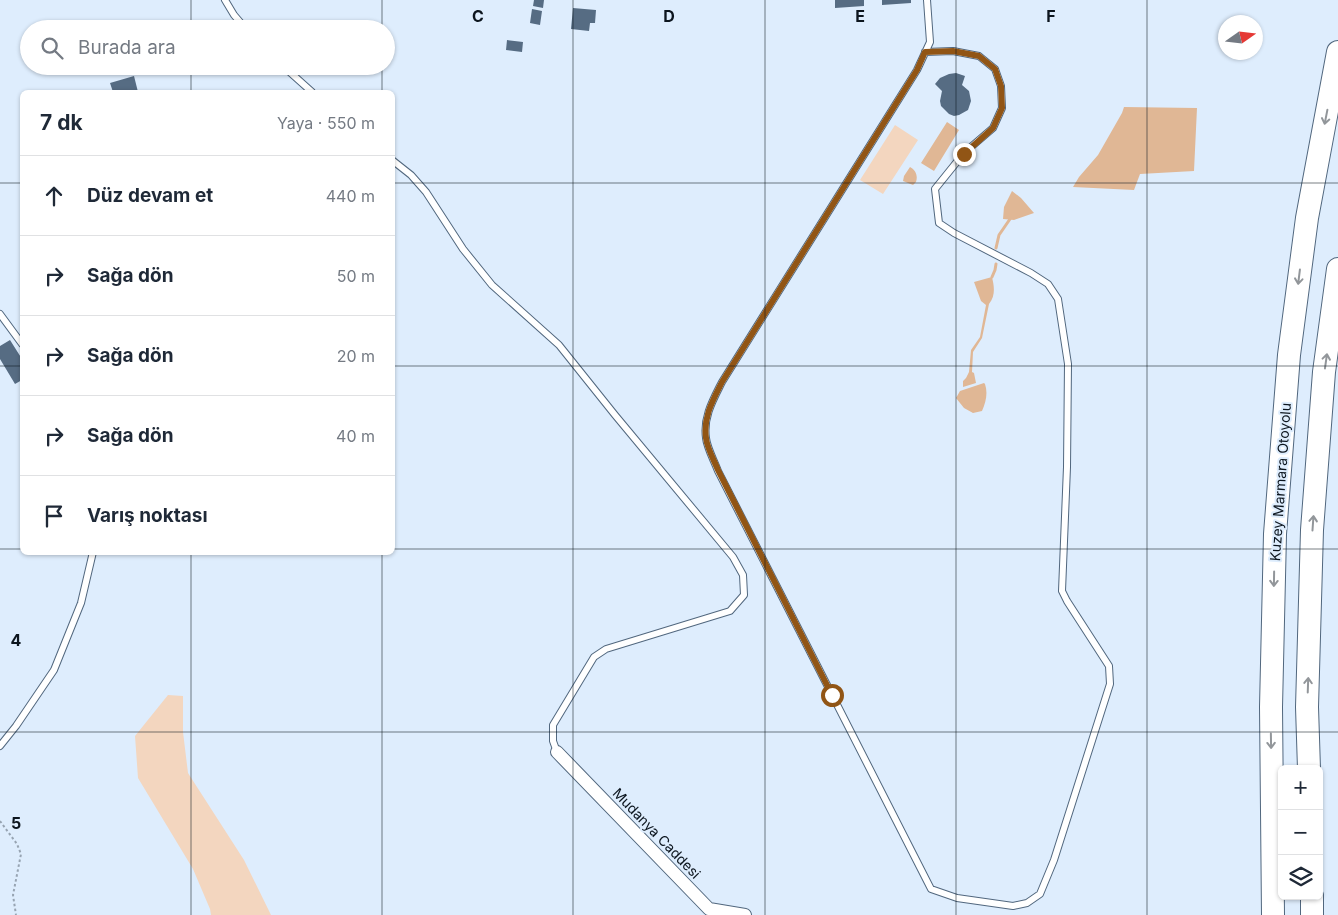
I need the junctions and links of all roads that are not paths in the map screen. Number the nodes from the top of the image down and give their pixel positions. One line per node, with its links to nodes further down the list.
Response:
1 (225, 0): 3 (lane)
2 (926, 0): 4 (lane)
3 (238, 20)
4 (925, 52): 4 (lane)
5 (1338, 52): 18 (highway, Kuzey Marmara Otoyolu, one-way to 18)
6 (293, 75): 7 (lane)
7 (310, 90)
8 (395, 162): 14 (lane)
9 (1338, 269): 15 (highway, one-way to 9)
10 (0, 314): 11 (lane)
11 (20, 341)
12 (92, 555): 13 (lane)
13 (0, 746)
14 (557, 752): 17 (street, Mudanya Caddesi)
15 (1309, 765)
16 (1312, 900): 19 (highway)
17 (745, 915)
18 (1273, 915)
19 (1312, 915)

